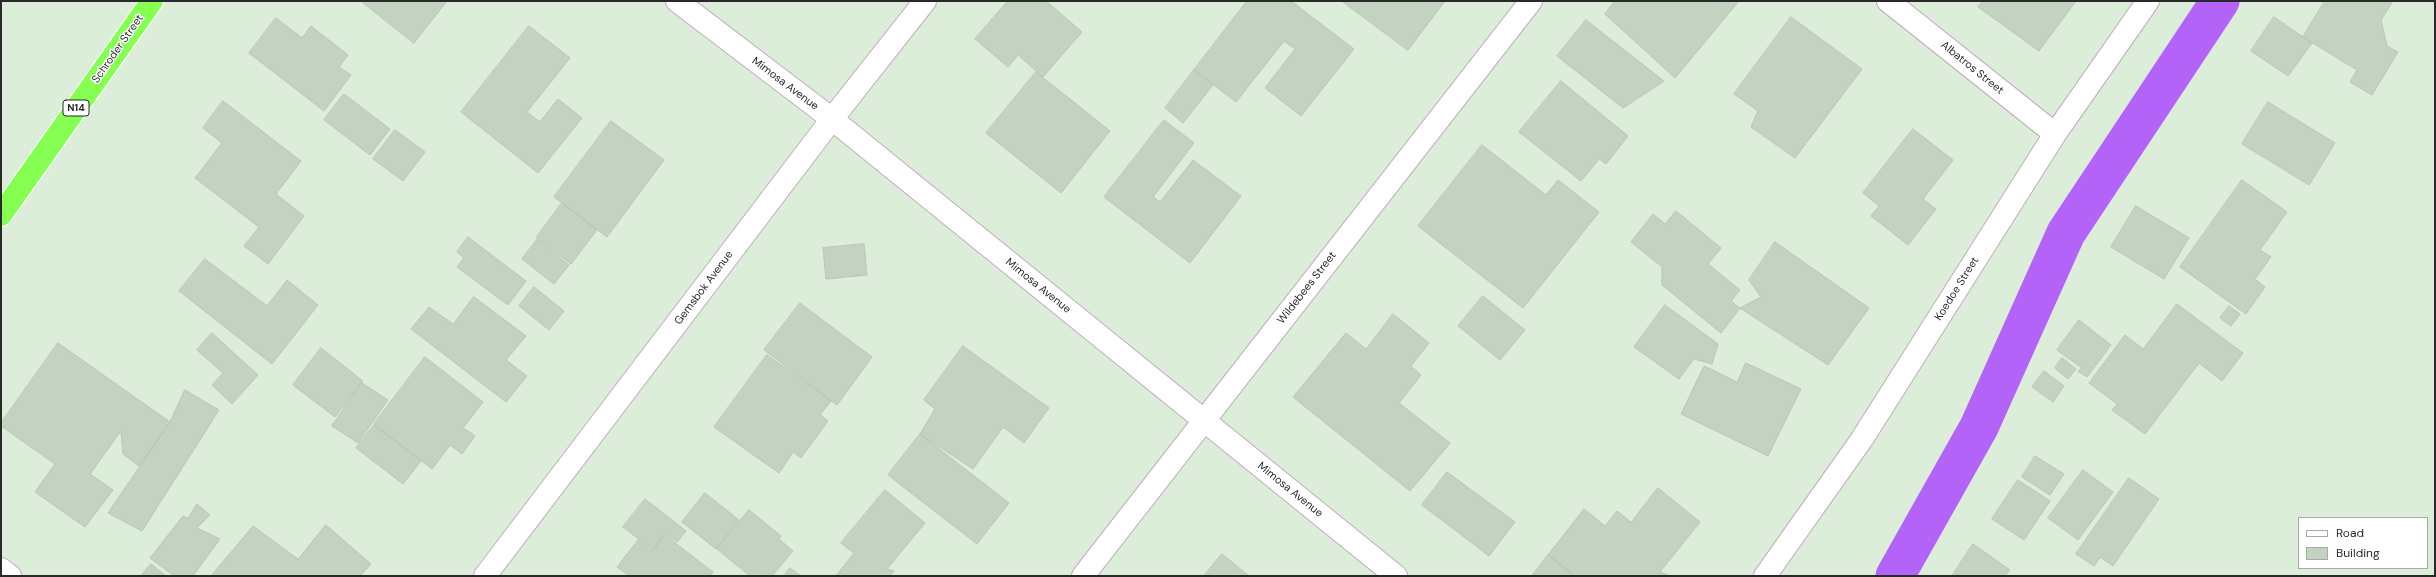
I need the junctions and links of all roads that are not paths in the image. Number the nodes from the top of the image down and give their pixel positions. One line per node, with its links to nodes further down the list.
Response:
1 (152, 1): 9 (highway, Schroder Street / N14)
2 (677, 1): 7 (street, Mimosa Avenue)
3 (925, 1): 7 (street, Gemsbok Avenue)
4 (1531, 1): 10 (street, Wildebees Street)
5 (1888, 1): 8 (street, Albatros Street)
6 (2148, 1): 8 (street, Koedoe Street)
7 (832, 119): 10 (street, Mimosa Avenue); 13 (street, Gemsbok Avenue)
8 (2055, 134): 16 (street, Koedoe Street)
9 (1, 215)
10 (1204, 420): 14 (street, Wildebees Street); 15 (street, Mimosa Avenue)
11 (1, 569): 12 (street)
12 (10, 576)
13 (485, 576)
14 (1083, 576)
15 (1396, 576)
16 (1765, 576)

